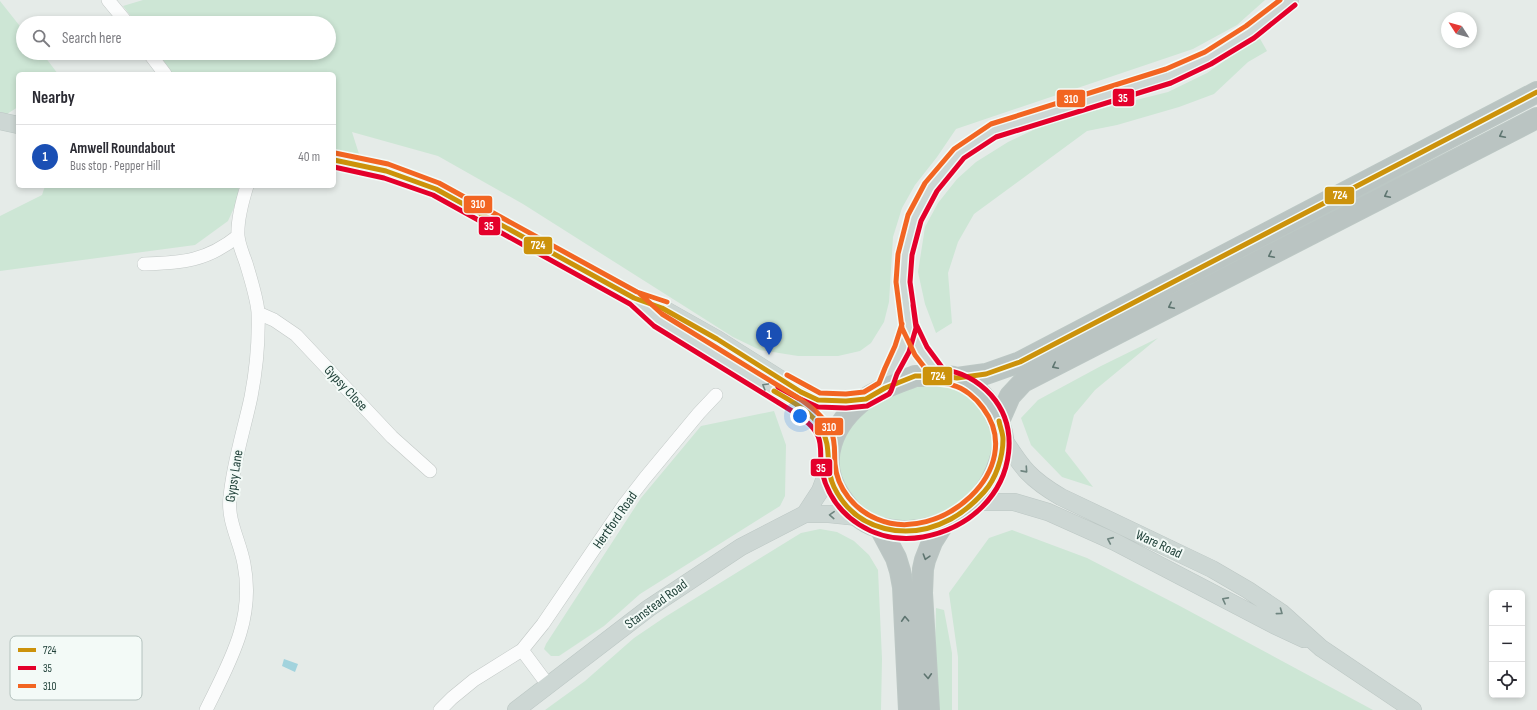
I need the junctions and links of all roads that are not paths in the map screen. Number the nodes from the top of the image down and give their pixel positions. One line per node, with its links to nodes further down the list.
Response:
1 (108, 0): 3 (street)
2 (1290, 0): 16 (main road)
3 (121, 16)
4 (155, 60): 5 (street)
5 (164, 72)
6 (1537, 92): 17 (highway)
7 (1537, 118): 21 (highway, one-way to 21)
8 (0, 121): 9 (main road)
9 (16, 125)
10 (336, 160): 14 (main road)
11 (245, 188): 12 (street, Gypsy Lane)
12 (238, 236): 13 (street); 15 (street, Gypsy Lane)
13 (144, 264)
14 (634, 298): 20 (main road); 22 (main road, one-way to 14)
15 (258, 313): 23 (street, Gypsy Close); 32 (street, Gypsy Lane)
16 (909, 326): 17 (main road); 18 (main road)
17 (948, 377): 18 (highway); 21 (highway)
18 (885, 388): 20 (highway)
19 (716, 395): 30 (street, Hertford Road)
20 (866, 399): 22 (highway)
21 (1001, 430): 24 (highway); 29 (main road, Ware Road, one-way to 29)
22 (829, 460): 25 (main road, Stanstead Road); 26 (highway)
23 (430, 471)
24 (978, 502): 27 (highway); 29 (main road, Ware Road, one-way to 24)
25 (805, 514): 26 (main road, Stanstead Road, one-way to 25); 31 (main road, Stanstead Road)
26 (858, 517): 28 (highway)
27 (944, 523): 28 (highway); 36 (highway, one-way to 36)
28 (880, 528): 35 (highway, one-way to 28)
29 (1321, 648): 37 (main road, Ware Road)
30 (522, 650): 31 (street); 33 (street, Hertford Road)
31 (548, 685): 34 (main road, Stanstead Road)
32 (206, 710)
33 (440, 710)
34 (516, 710)
35 (909, 710)
36 (929, 710)
37 (1413, 710)

